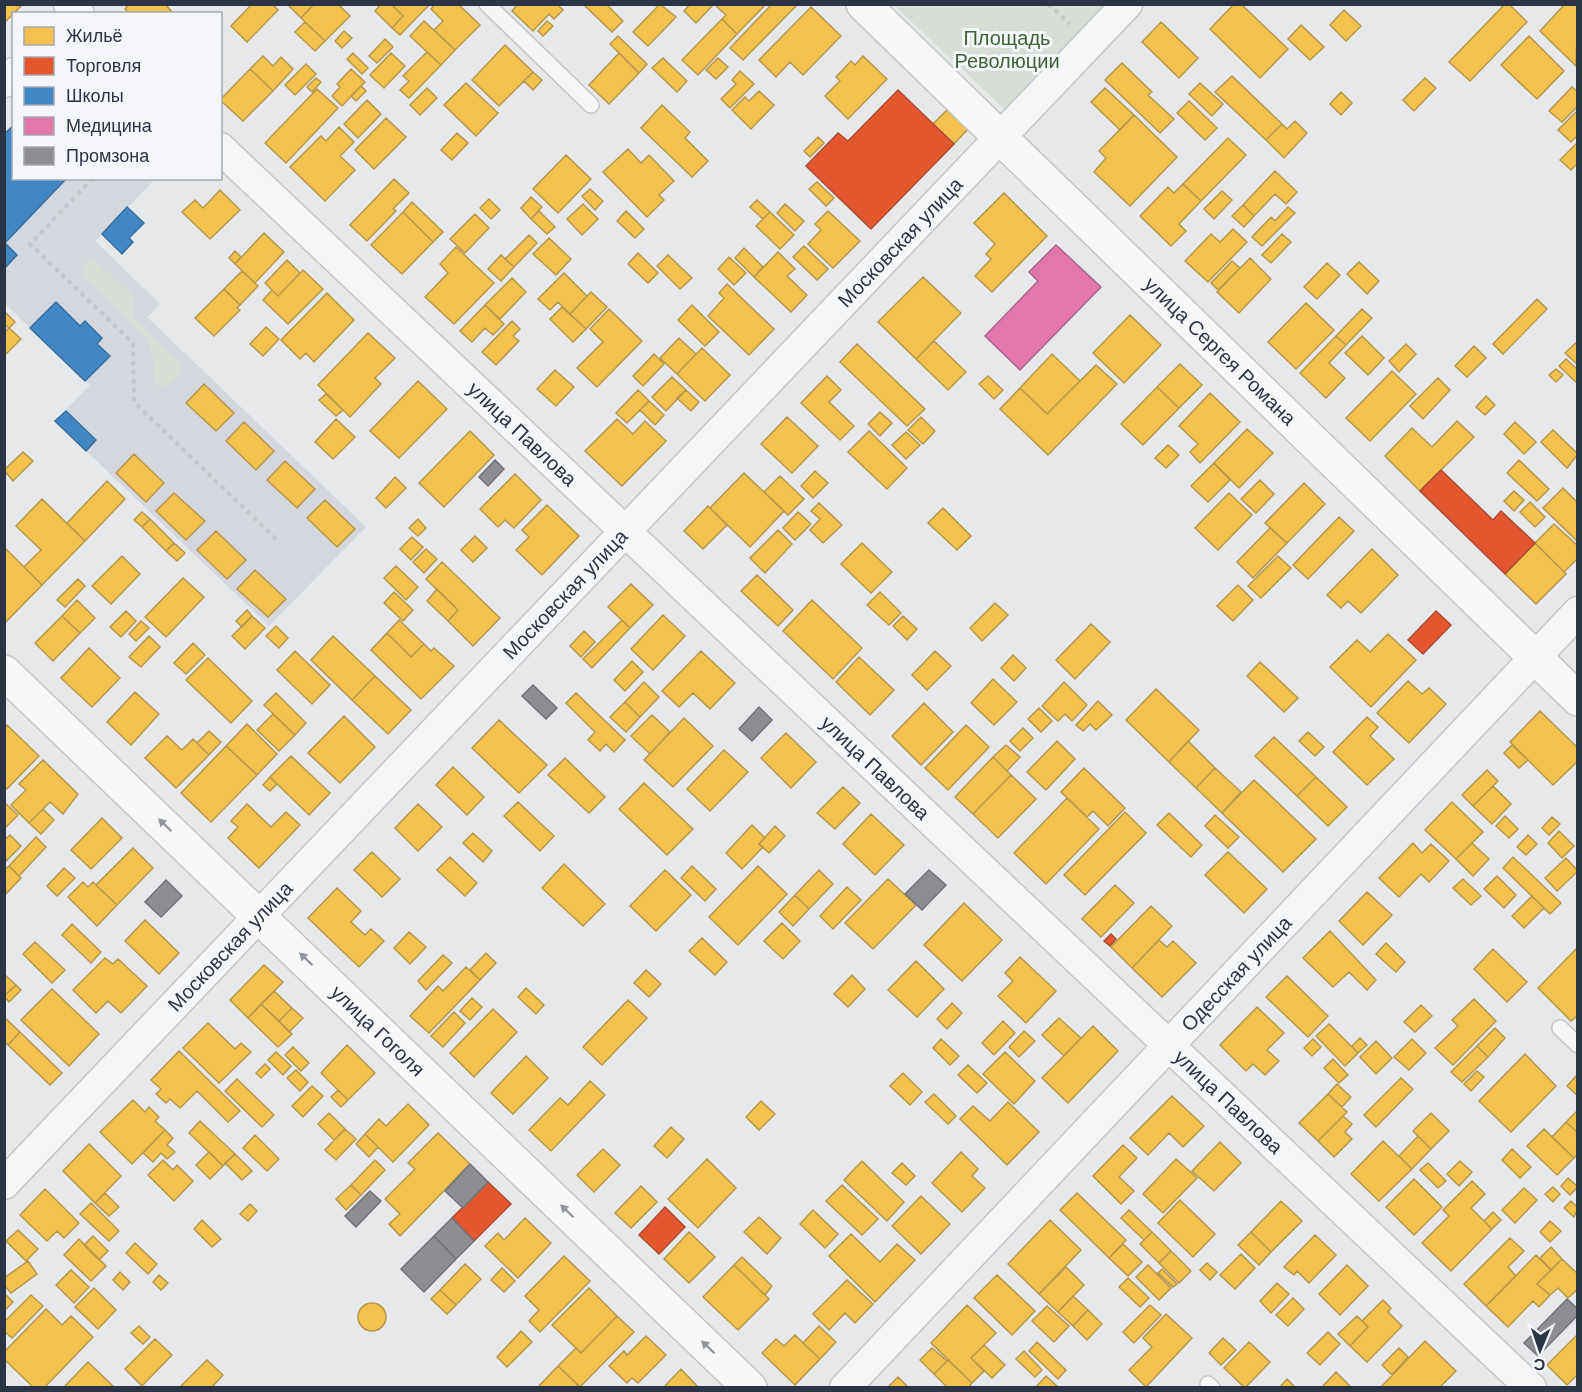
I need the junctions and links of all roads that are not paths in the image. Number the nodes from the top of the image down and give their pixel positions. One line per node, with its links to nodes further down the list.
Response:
1 (486, 4): 4 (lane)
2 (863, 4): 5 (street, улица Сергея Романа)
3 (1127, 4): 5 (street, Московская улица)
4 (591, 105)
5 (1000, 137): 7 (street, Московская улица); 9 (street, улица Сергея Романа)
6 (222, 150): 7 (street, улица Павлова)
7 (626, 531): 12 (street, Московская улица); 14 (street, улица Павлова)
8 (1578, 612): 9 (street, Одесская улица)
9 (1535, 657): 11 (street, улица Сергея Романа); 14 (street, Одесская улица)
10 (4, 672): 12 (street, улица Гоголя, one-way to 10)
11 (1578, 699)
12 (260, 915): 16 (street, Московская улица); 17 (street, улица Гоголя, one-way to 12)
13 (1560, 1028): 15 (lane)
14 (1169, 1044): 18 (street, Одесская улица); 19 (street, улица Павлова)
15 (1578, 1045)
16 (4, 1184)
17 (750, 1388)
18 (845, 1388)
19 (1530, 1388)

